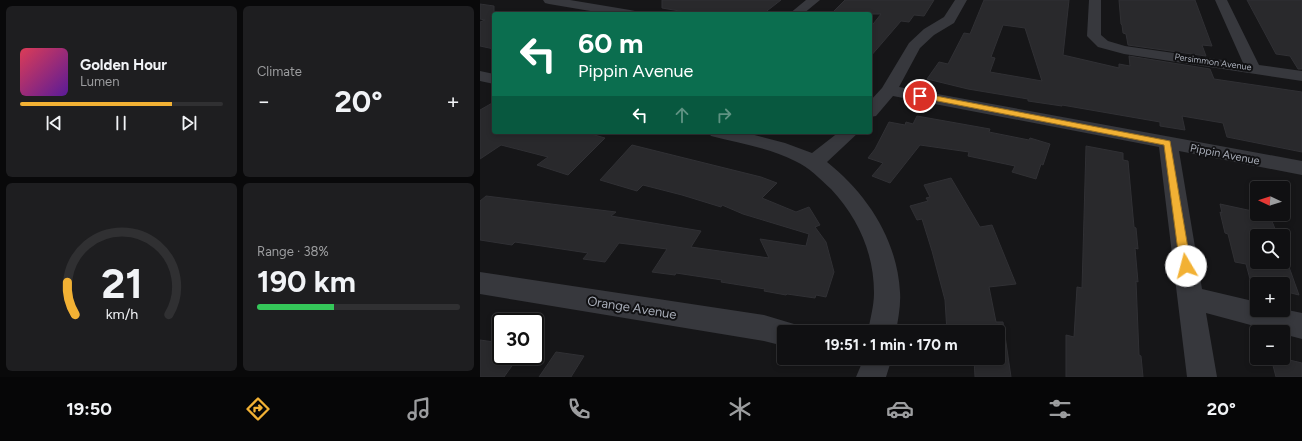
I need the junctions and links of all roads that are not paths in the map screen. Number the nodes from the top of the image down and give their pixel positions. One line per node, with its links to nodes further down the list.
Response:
1 (549, 0): 6 (street)
2 (814, 0): 7 (street)
3 (961, 0): 12 (street)
4 (1095, 0): 8 (street, Persimmon Avenue)
5 (1221, 0): 8 (street)
6 (618, 12)
7 (798, 12)
8 (1253, 68): 10 (street, Persimmon Avenue)
9 (480, 76): 11 (street)
10 (1302, 76)
11 (492, 79)
12 (889, 90): 13 (street); 16 (street, Pippin Avenue)
13 (872, 110)
14 (725, 134): 17 (street)
15 (848, 134): 17 (street)
16 (1168, 143): 18 (street, Pippin Avenue); 20 (street)
17 (814, 162): 21 (street)
18 (1302, 168)
19 (480, 283): 23 (street, Orange Avenue)
20 (1190, 297): 22 (street); 26 (street)
21 (883, 325)
22 (1302, 326)
23 (777, 331)
24 (875, 365): 25 (street)
25 (870, 377)
26 (1202, 377)

